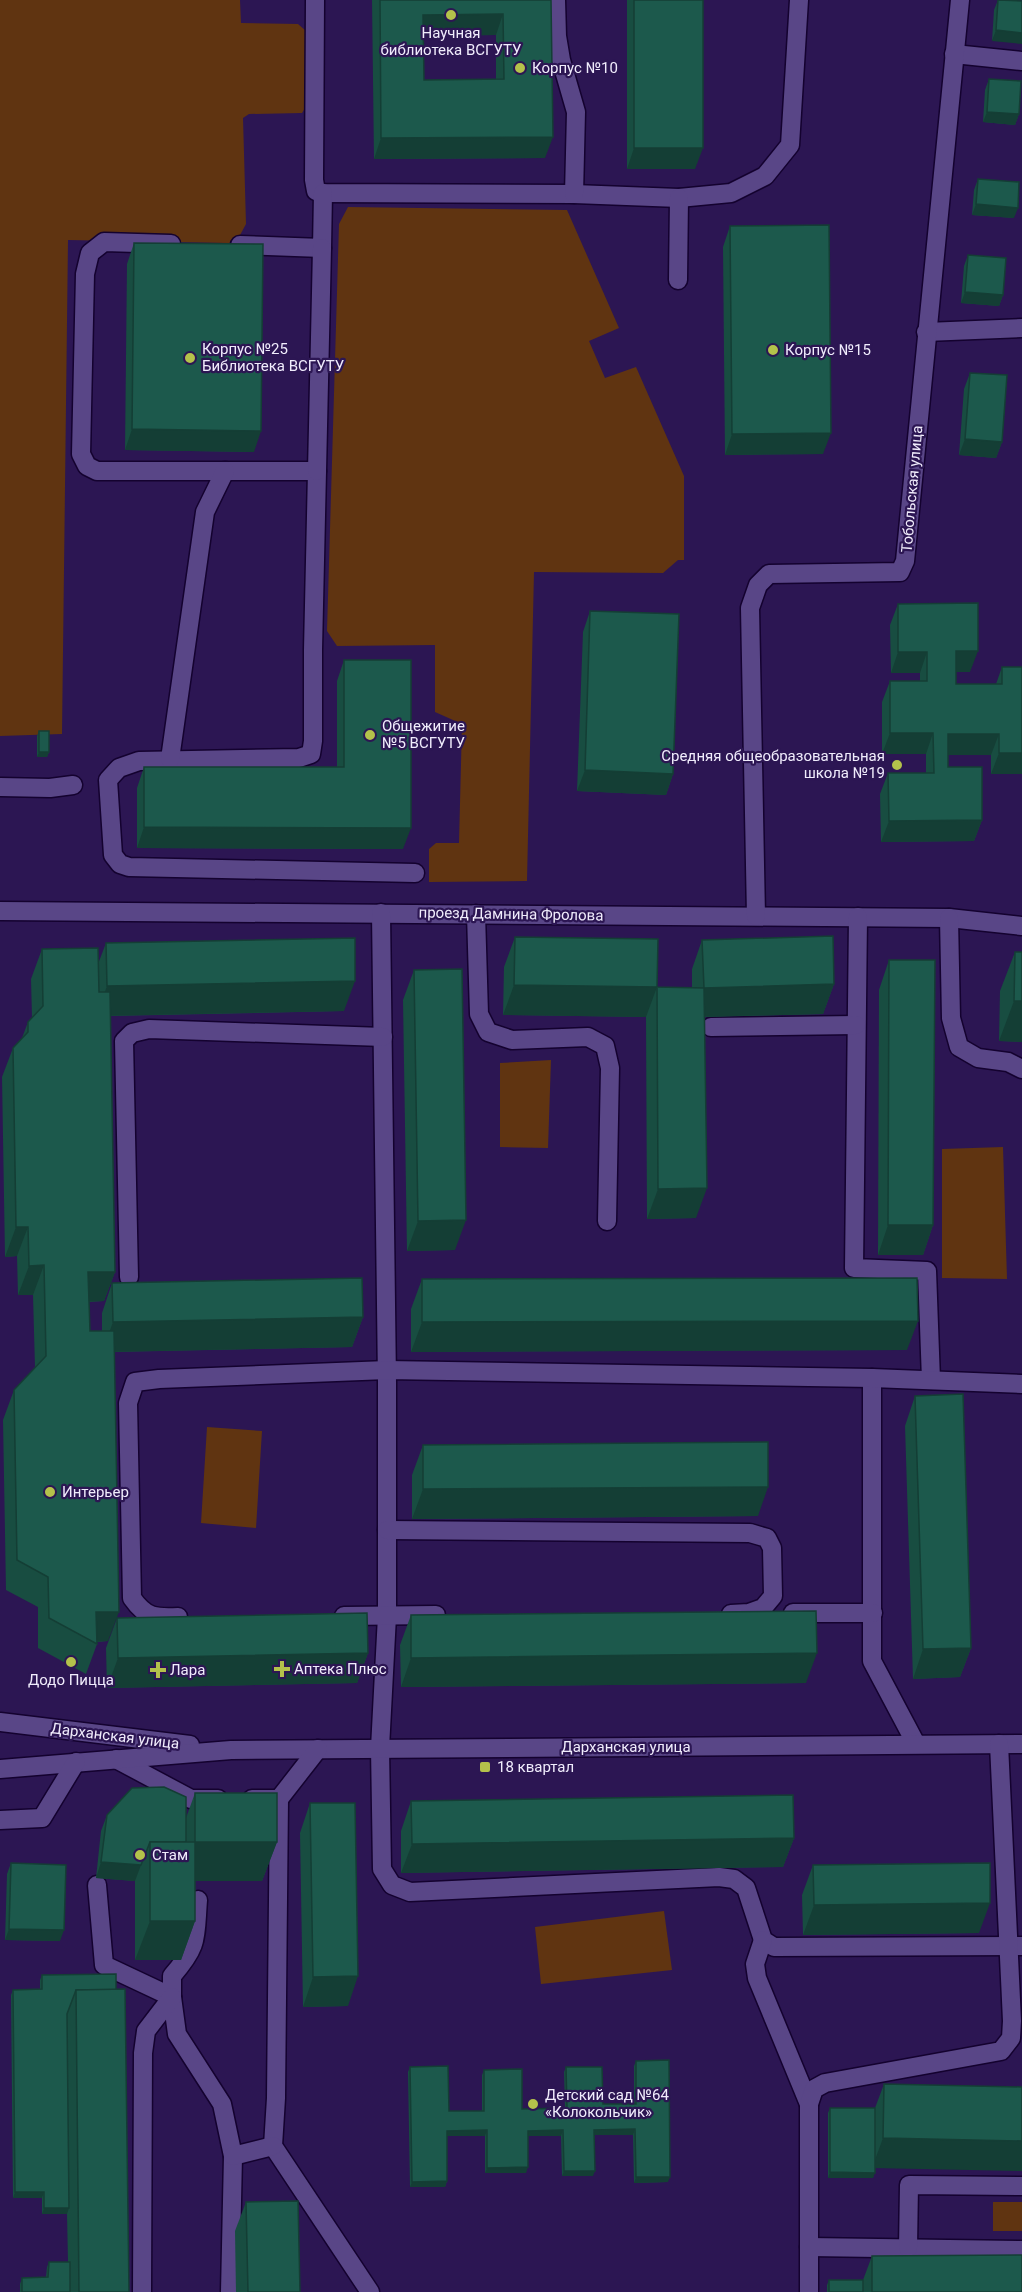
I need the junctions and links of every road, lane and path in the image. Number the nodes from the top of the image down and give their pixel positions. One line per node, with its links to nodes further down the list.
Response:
1 (315, 0): 7 (street)
2 (556, 0): 8 (street)
3 (799, 0): 9 (street)
4 (960, 0): 5 (street, Тобольская улица)
5 (954, 54): 6 (street); 15 (street, Тобольская улица)
6 (1022, 61)
7 (323, 194): 8 (street); 12 (street)
8 (574, 194): 9 (street)
9 (679, 198): 13 (street)
10 (192, 244): 16 (street)
11 (228, 245): 12 (street)
12 (322, 248): 17 (street)
13 (678, 280)
14 (1022, 328): 15 (street)
15 (926, 332): 25 (street, Тобольская улица)
16 (225, 471): 17 (street); 18 (street)
17 (317, 471): 18 (street)
18 (170, 759): 21 (street)
19 (73, 785): 20 (street)
20 (0, 787)
21 (415, 873)
22 (0, 911): 23 (street, проезд Дамнина Фролова)
23 (381, 913): 24 (street, проезд Дамнина Фролова); 31 (street)
24 (476, 914): 25 (street, проезд Дамнина Фролова); 33 (street)
25 (756, 916): 26 (street, проезд Дамнина Фролова)
26 (858, 917): 27 (street, проезд Дамнина Фролова); 29 (street)
27 (949, 918): 28 (street, проезд Дамнина Фролова); 32 (street)
28 (1022, 926)
29 (856, 1025): 30 (street); 37 (street)
30 (711, 1027)
31 (383, 1037): 34 (street); 35 (street)
32 (1022, 1069)
33 (607, 1221)
34 (129, 1277)
35 (387, 1370): 36 (street); 39 (street); 46 (street)
36 (872, 1378): 37 (street); 40 (street)
37 (931, 1380): 38 (street)
38 (1022, 1384)
39 (387, 1530): 42 (street); 45 (street)
40 (873, 1613): 42 (street); 48 (street)
41 (714, 1614): 42 (street)
42 (749, 1614)
43 (457, 1615): 45 (street)
44 (329, 1616): 45 (street)
45 (387, 1616): 51 (street)
46 (191, 1617)
47 (0, 1722): 53 (street, Дарханская улица)
48 (916, 1744): 49 (street, Дарханская улица); 51 (street, Дарханская улица)
49 (999, 1744): 50 (street, Дарханская улица); 62 (street)
50 (1022, 1744)
51 (381, 1748): 52 (street, Дарханская улица); 61 (street)
52 (318, 1749): 53 (street, Дарханская улица); 57 (street)
53 (231, 1750): 54 (street, Дарханская улица)
54 (116, 1759): 55 (street, Дарханская улица); 57 (street)
55 (76, 1762): 56 (street, Дарханская улица); 58 (street)
56 (0, 1769)
57 (279, 1799): 66 (street)
58 (0, 1820)
59 (97, 1885): 63 (street)
60 (198, 1900): 63 (street)
61 (763, 1940): 62 (street); 65 (street)
62 (1015, 1946): 64 (street)
63 (172, 1997): 67 (street); 72 (street)
64 (1017, 2021): 65 (street)
65 (809, 2104): 69 (street)
66 (273, 2146): 67 (street); 74 (street)
67 (233, 2156): 73 (street)
68 (1022, 2186): 70 (street)
69 (809, 2247): 70 (street); 75 (street)
70 (908, 2248): 71 (street)
71 (1022, 2250)
72 (142, 2292)
73 (231, 2292)
74 (370, 2292)
75 (809, 2292)

